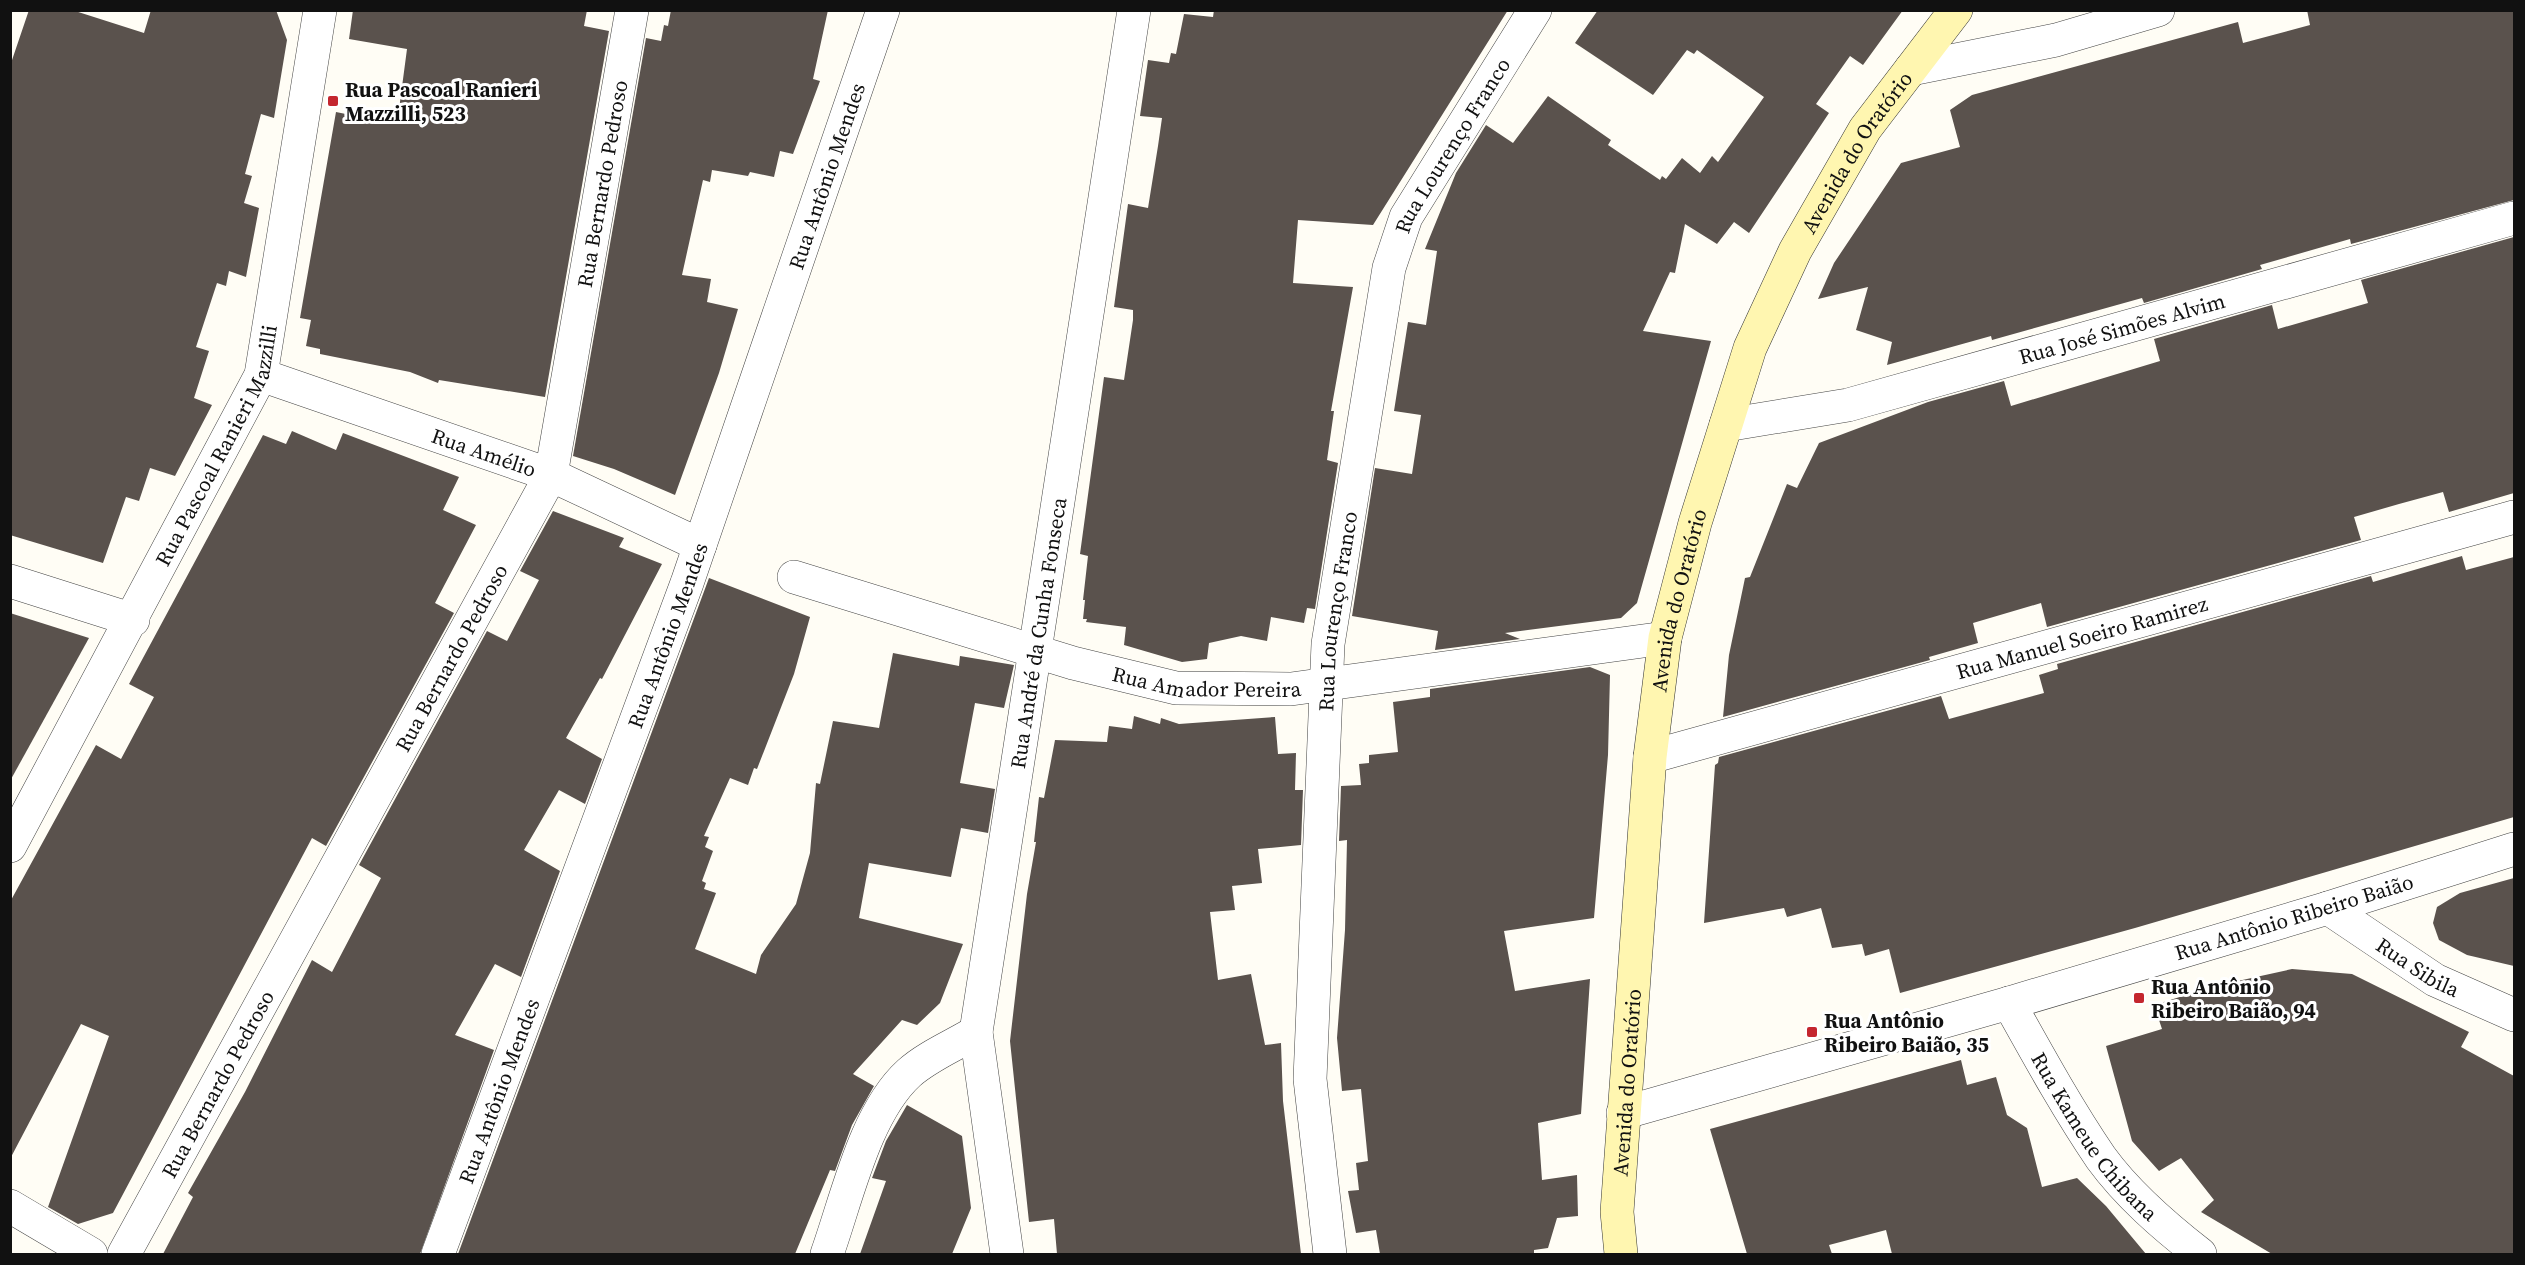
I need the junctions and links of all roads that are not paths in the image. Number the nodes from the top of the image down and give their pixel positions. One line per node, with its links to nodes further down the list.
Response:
1 (320, 10): 10 (street, Rua Pascoal Ranieri Mazzilli)
2 (632, 10): 12 (street, Rua Bernardo Pedroso)
3 (883, 10): 14 (street, Rua Antônio Mendes)
4 (1134, 10): 19 (street, Rua André da Cunha Fonseca)
5 (1534, 10): 20 (street, Rua Lourenço Franco)
6 (1956, 10): 8 (main road, Avenida do Oratório)
7 (2158, 10): 8 (street)
8 (1911, 69): 11 (main road, Avenida do Oratório)
9 (2514, 218): 11 (street, Rua José Simões Alvim)
10 (261, 375): 12 (street, Rua Amélio); 17 (street, Rua Pascoal Ranieri Mazzilli)
11 (1726, 425): 18 (main road, Avenida do Oratório)
12 (551, 475): 14 (street, Rua Amélio); 31 (street, Rua Bernardo Pedroso)
13 (2514, 517): 21 (street, Rua Manuel Soeiro Ramirez)
14 (700, 545): 32 (street, Rua Antônio Mendes)
15 (794, 577): 19 (street, Rua Amador Pereira)
16 (10, 581): 17 (street)
17 (133, 620): 22 (street, Rua Pascoal Ranieri Mazzilli)
18 (1665, 638): 20 (street, Rua Amador Pereira); 21 (main road, Avenida do Oratório)
19 (1034, 651): 20 (street, Rua Amador Pereira); 27 (street, Rua André da Cunha Fonseca)
20 (1326, 683): 35 (street, Rua Lourenço Franco)
21 (1650, 757): 28 (main road, Avenida do Oratório)
22 (10, 846)
23 (2514, 849): 24 (street, Rua Antônio Ribeiro Baião)
24 (2328, 908): 25 (street, Rua Antônio Ribeiro Baião); 26 (street, Rua Sibila)
25 (2008, 1003): 28 (street, Rua Antônio Ribeiro Baião); 37 (street, Rua Kameue Chibana)
26 (2514, 1015)
27 (976, 1032): 33 (street); 34 (street, Rua André da Cunha Fonseca)
28 (1623, 1113): 36 (main road, Avenida do Oratório)
29 (10, 1206): 30 (street)
30 (91, 1254)
31 (124, 1254)
32 (438, 1254)
33 (827, 1254)
34 (1007, 1254)
35 (1330, 1254)
36 (1621, 1254)
37 (2200, 1254)

